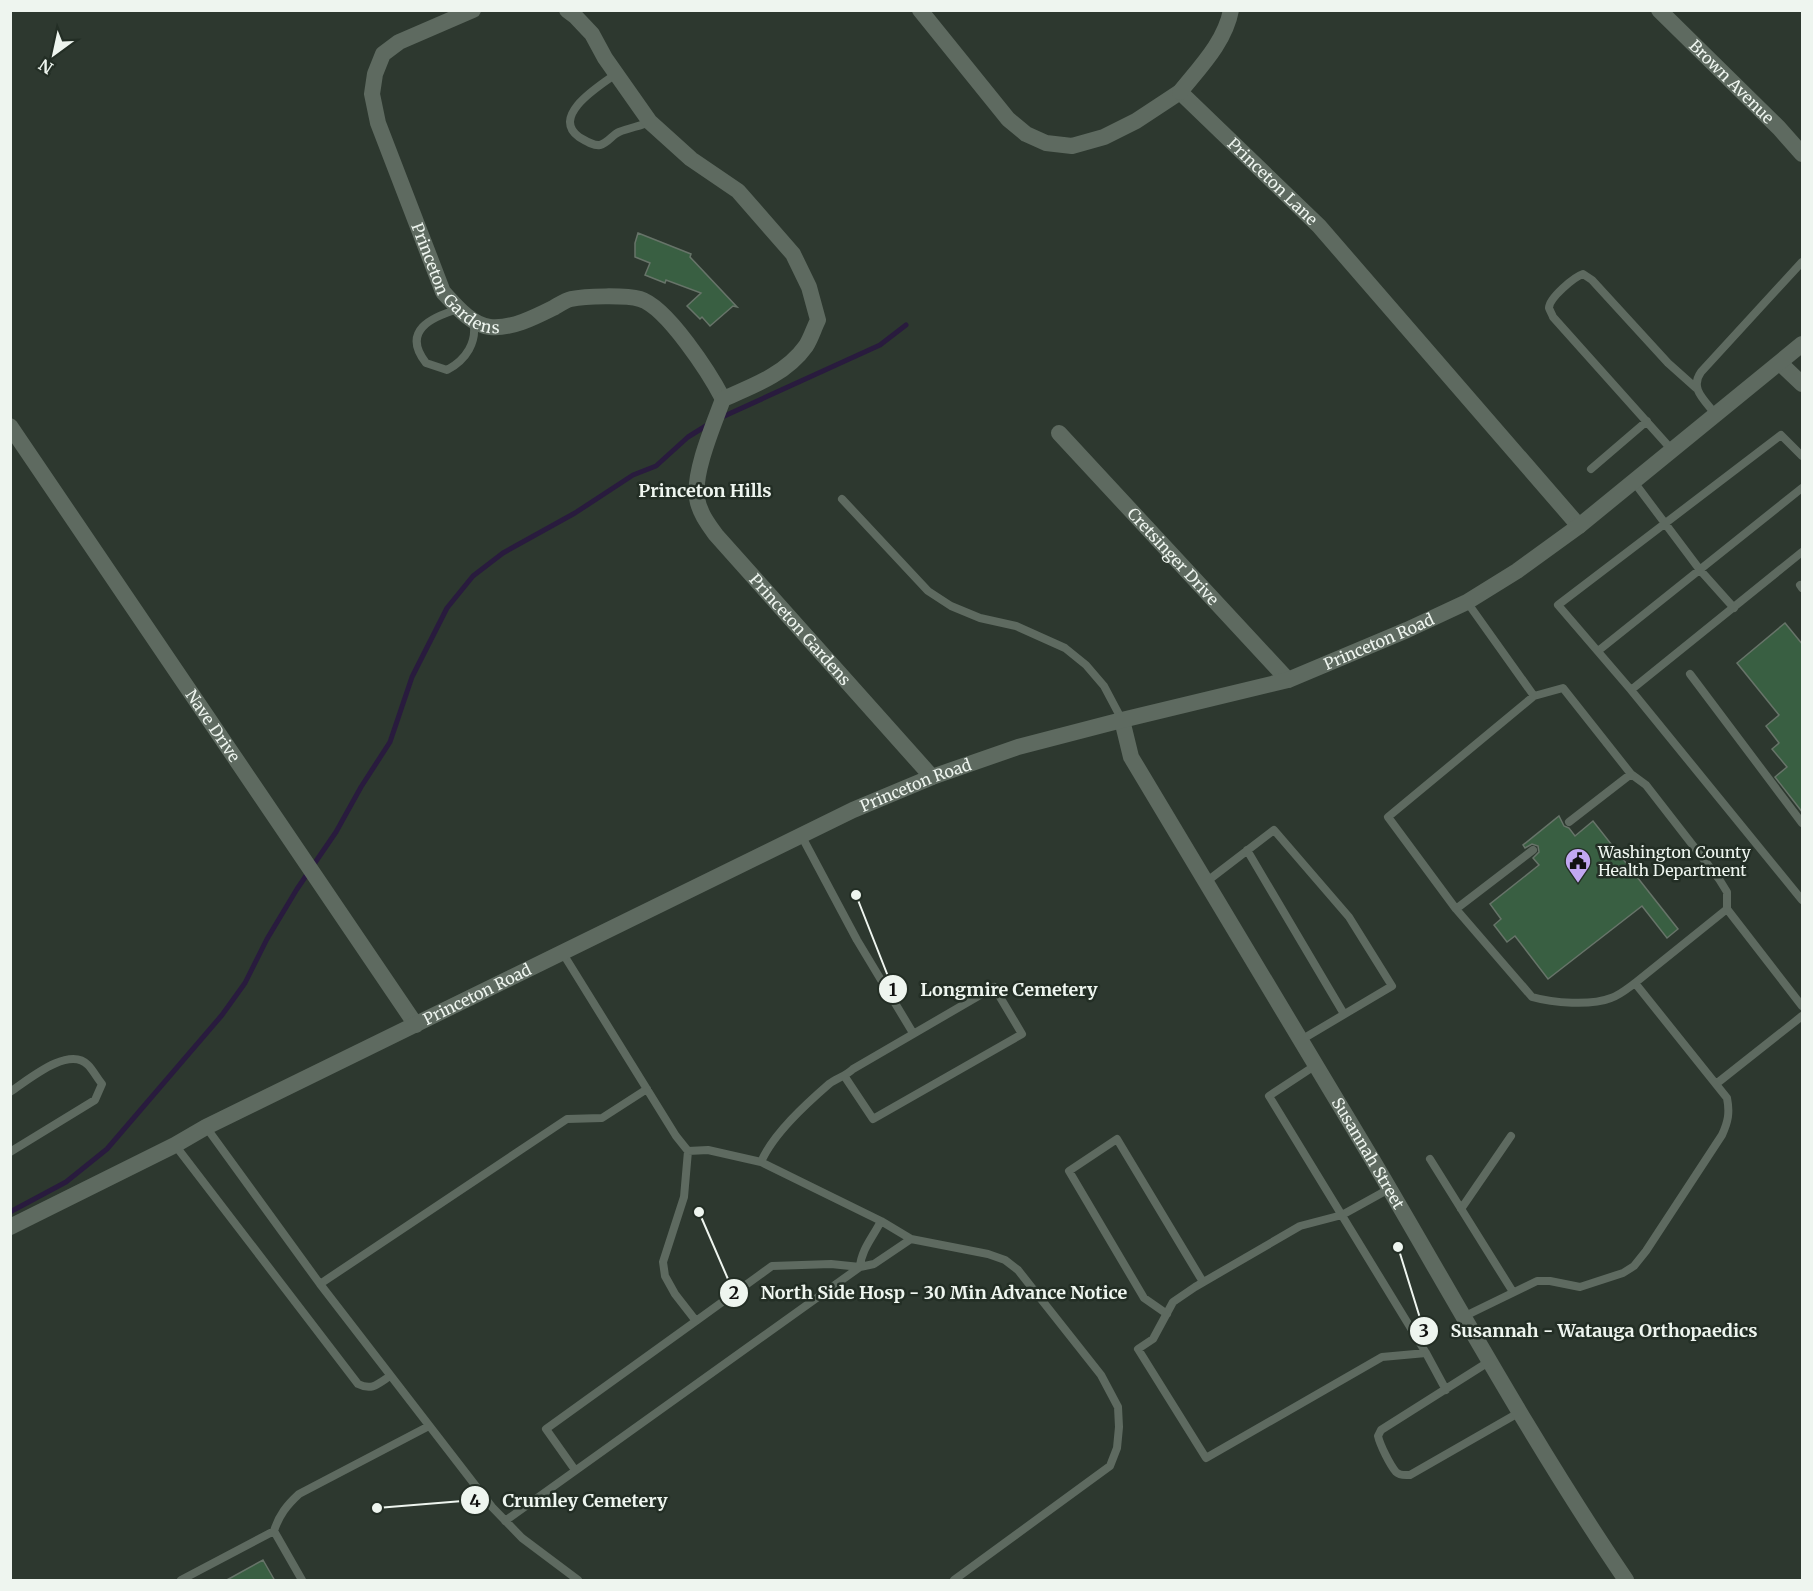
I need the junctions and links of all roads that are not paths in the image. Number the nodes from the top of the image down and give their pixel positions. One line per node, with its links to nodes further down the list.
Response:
1 (473, 10): 11 (street, Princeton Gardens)
2 (567, 10): 6 (street)
3 (920, 10): 7 (street)
4 (1231, 10): 7 (street)
5 (1659, 10): 9 (street, Brown Avenue)
6 (616, 74): 8 (street); 8 (lane)
7 (1180, 92): 29 (street, Princeton Lane)
8 (650, 122): 17 (street)
9 (1803, 154)
10 (1803, 262): 16 (lane)
11 (459, 309): 12 (street, Princeton Gardens); 12 (lane)
12 (473, 320): 17 (street, Princeton Gardens)
13 (1803, 344): 14 (street, Princeton Road)
14 (1780, 363): 15 (street); 18 (street, Princeton Road)
15 (1803, 384)
16 (1696, 388): 18 (lane); 19 (lane)
17 (723, 399): 41 (street, Princeton Gardens)
18 (1716, 415): 22 (street, Princeton Road)
19 (1647, 421): 22 (lane); 24 (lane)
20 (10, 426): 56 (street, Nave Drive)
21 (1059, 433): 36 (street, Cretsinger Drive)
22 (1672, 450): 25 (street, Princeton Road)
23 (1803, 456): 28 (lane)
24 (1591, 469)
25 (1634, 482): 28 (lane); 29 (street, Princeton Road)
26 (1803, 488): 31 (lane)
27 (842, 499): 39 (lane)
28 (1664, 525): 31 (lane); 34 (lane)
29 (1579, 526): 32 (street, Princeton Road)
30 (1803, 552): 33 (lane)
31 (1700, 570): 33 (lane); 34 (lane)
32 (1467, 602): 36 (street, Princeton Road); 38 (lane)
33 (1734, 608): 37 (lane)
34 (1598, 651): 37 (lane)
35 (1690, 674): 43 (lane)
36 (1288, 680): 39 (street, Princeton Road)
37 (1631, 690): 48 (lane)
38 (1534, 696): 40 (lane); 49 (lane)
39 (1122, 720): 41 (street, Princeton Road); 47 (street, Susannah Street)
40 (1631, 774): 42 (lane); 50 (lane)
41 (932, 777): 44 (street, Princeton Road)
42 (1569, 822)
43 (1803, 823)
44 (801, 835): 51 (street, Princeton Road); 57 (lane)
45 (1247, 850): 47 (lane); 54 (lane); 54 (lane)
46 (1533, 850): 49 (lane)
47 (1206, 882): 58 (street, Susannah Street)
48 (1803, 900)
49 (1456, 909): 52 (lane)
50 (1727, 909): 52 (lane); 53 (lane)
51 (562, 952): 56 (street, Princeton Road); 62 (lane)
52 (1635, 983): 61 (lane)
53 (1803, 1006)
54 (1344, 1014): 58 (lane)
55 (1803, 1016): 61 (lane)
56 (416, 1025): 64 (street, Princeton Road)
57 (913, 1033): 60 (lane); 60 (lane)
58 (1301, 1040): 59 (street, Susannah Street)
59 (1316, 1065): 71 (street, Susannah Street); 73 (lane)
60 (844, 1077): 70 (lane)
61 (1716, 1084): 80 (lane)
62 (647, 1089): 67 (lane); 79 (lane)
63 (10, 1092): 68 (lane)
64 (206, 1127): 66 (street, Princeton Road); 79 (lane)
65 (1511, 1136): 72 (lane)
66 (175, 1145): 75 (street, Princeton Road); 86 (lane)
67 (688, 1151): 70 (lane); 83 (lane)
68 (10, 1152)
69 (1430, 1159): 72 (lane)
70 (760, 1162): 74 (lane)
71 (1389, 1189): 73 (lane); 82 (street, Susannah Street)
72 (1461, 1209): 80 (lane)
73 (1342, 1215): 78 (lane); 84 (lane)
74 (881, 1221): 76 (lane); 77 (lane)
75 (10, 1227)
76 (911, 1239): 77 (lane); 96 (lane)
77 (860, 1267): 83 (lane); 90 (lane)
78 (1203, 1282): 81 (lane); 81 (lane)
79 (320, 1284): 86 (lane)
80 (1514, 1292): 82 (lane)
81 (1167, 1314): 84 (lane)
82 (1463, 1317): 85 (street, Susannah Street)
83 (696, 1322): 90 (lane)
84 (1426, 1353): 87 (lane)
85 (1490, 1361): 87 (lane); 88 (street, Susannah Street)
86 (390, 1376): 89 (lane)
87 (1446, 1390): 88 (lane)
88 (1520, 1412): 97 (street, Susannah Street)
89 (429, 1425): 91 (lane); 92 (lane)
90 (575, 1470): 91 (lane)
91 (505, 1521): 95 (lane)
92 (274, 1531): 93 (lane); 94 (lane)
93 (181, 1581)
94 (302, 1581)
95 (578, 1581)
96 (954, 1581)
97 (1626, 1581)

